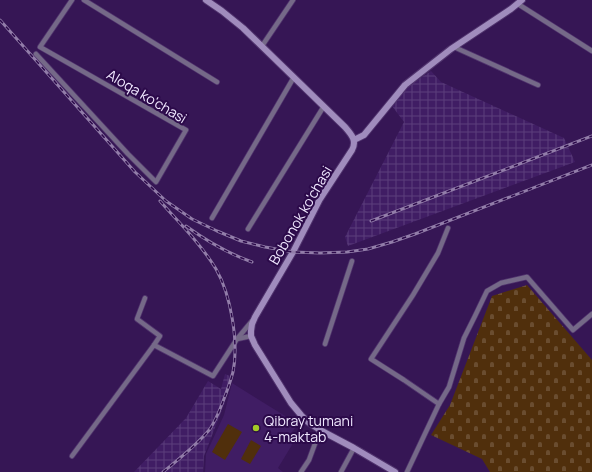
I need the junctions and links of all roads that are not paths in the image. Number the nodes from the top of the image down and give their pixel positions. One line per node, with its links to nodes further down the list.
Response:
1 (72, 0): 9 (street, Aloqa ko'chasi)
2 (84, 0): 11 (street)
3 (206, 0): 6 (main road)
4 (293, 0): 6 (street)
5 (520, 2): 7 (main road); 8 (street)
6 (262, 46): 10 (main road)
7 (454, 47): 12 (street); 14 (main road)
8 (592, 51)
9 (36, 54)
10 (294, 77): 13 (main road); 15 (street)
11 (217, 82)
12 (538, 85)
13 (324, 106): 14 (main road); 17 (street)
14 (354, 140): 21 (main road, Bobonok ko'chasi)
15 (212, 218)
16 (448, 228): 26 (street)
17 (248, 229)
18 (352, 261): 24 (street)
19 (146, 298): 25 (street)
20 (592, 314): 26 (street)
21 (252, 321): 22 (main road, Bobonok ko'chasi); 23 (street)
22 (251, 336): 23 (street); 27 (main road, Bobonok ko'chasi)
23 (237, 339): 25 (street)
24 (325, 344)
25 (154, 345): 29 (street)
26 (439, 404): 33 (street)
27 (320, 430): 28 (main road, Bobonok ko'chasi); 30 (street)
28 (354, 448): 31 (street); 32 (main road, Bobonok ko'chasi)
29 (72, 456)
30 (301, 472)
31 (341, 472)
32 (395, 472)
33 (407, 472)

